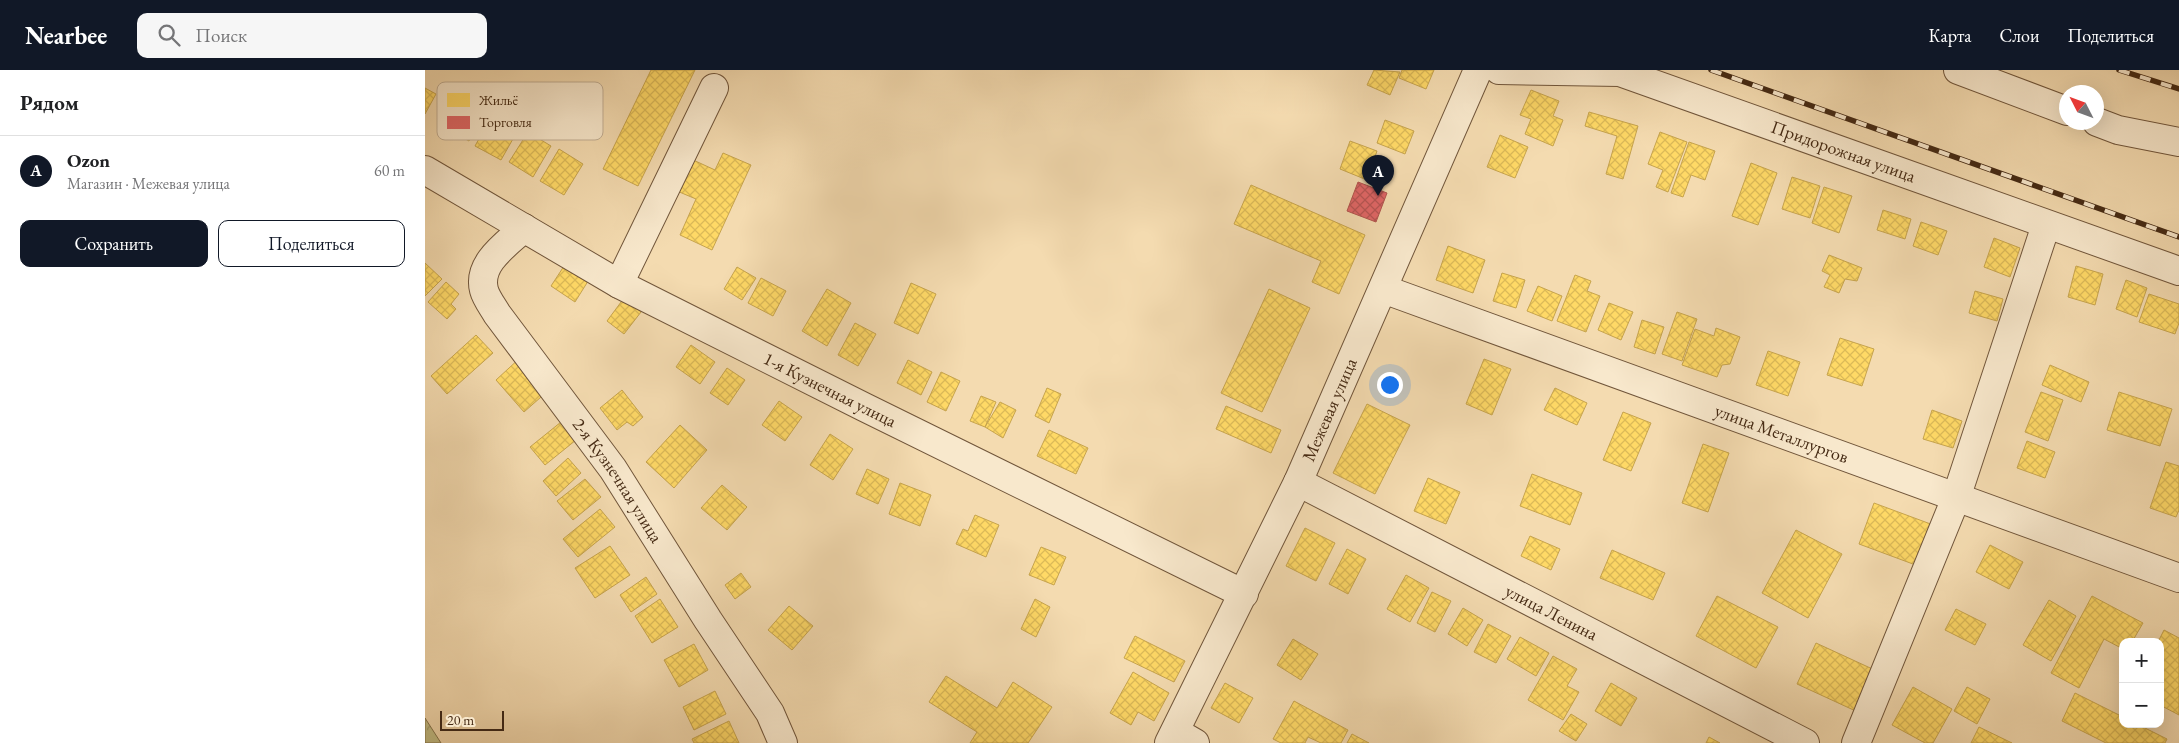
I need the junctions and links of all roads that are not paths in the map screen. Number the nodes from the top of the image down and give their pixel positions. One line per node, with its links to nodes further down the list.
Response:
1 (1478, 70): 13 (street, Межевая улица)
2 (1499, 70): 9 (street, Придорожная улица)
3 (1958, 70): 5 (street)
4 (714, 88): 12 (street)
5 (2059, 108)
6 (2104, 125): 7 (street)
7 (2179, 142)
8 (425, 170): 10 (street, 1-я Кузнечная улица)
9 (2046, 225): 11 (street, Придорожная улица); 15 (street)
10 (524, 228): 12 (street, 1-я Кузнечная улица); 20 (street, 2-я Кузнечная улица)
11 (2179, 271)
12 (619, 284): 17 (street, 1-я Кузнечная улица)
13 (1383, 289): 14 (street, Межевая улица); 15 (street, улица Металлургов)
14 (1298, 482): 17 (street, Межевая улица); 19 (street, улица Ленина)
15 (1956, 498): 16 (street, улица Металлургов); 21 (street)
16 (2179, 578)
17 (1243, 594): 18 (street, Межевая улица)
18 (1180, 739)
19 (1796, 741)
20 (783, 743)
21 (1856, 743)

